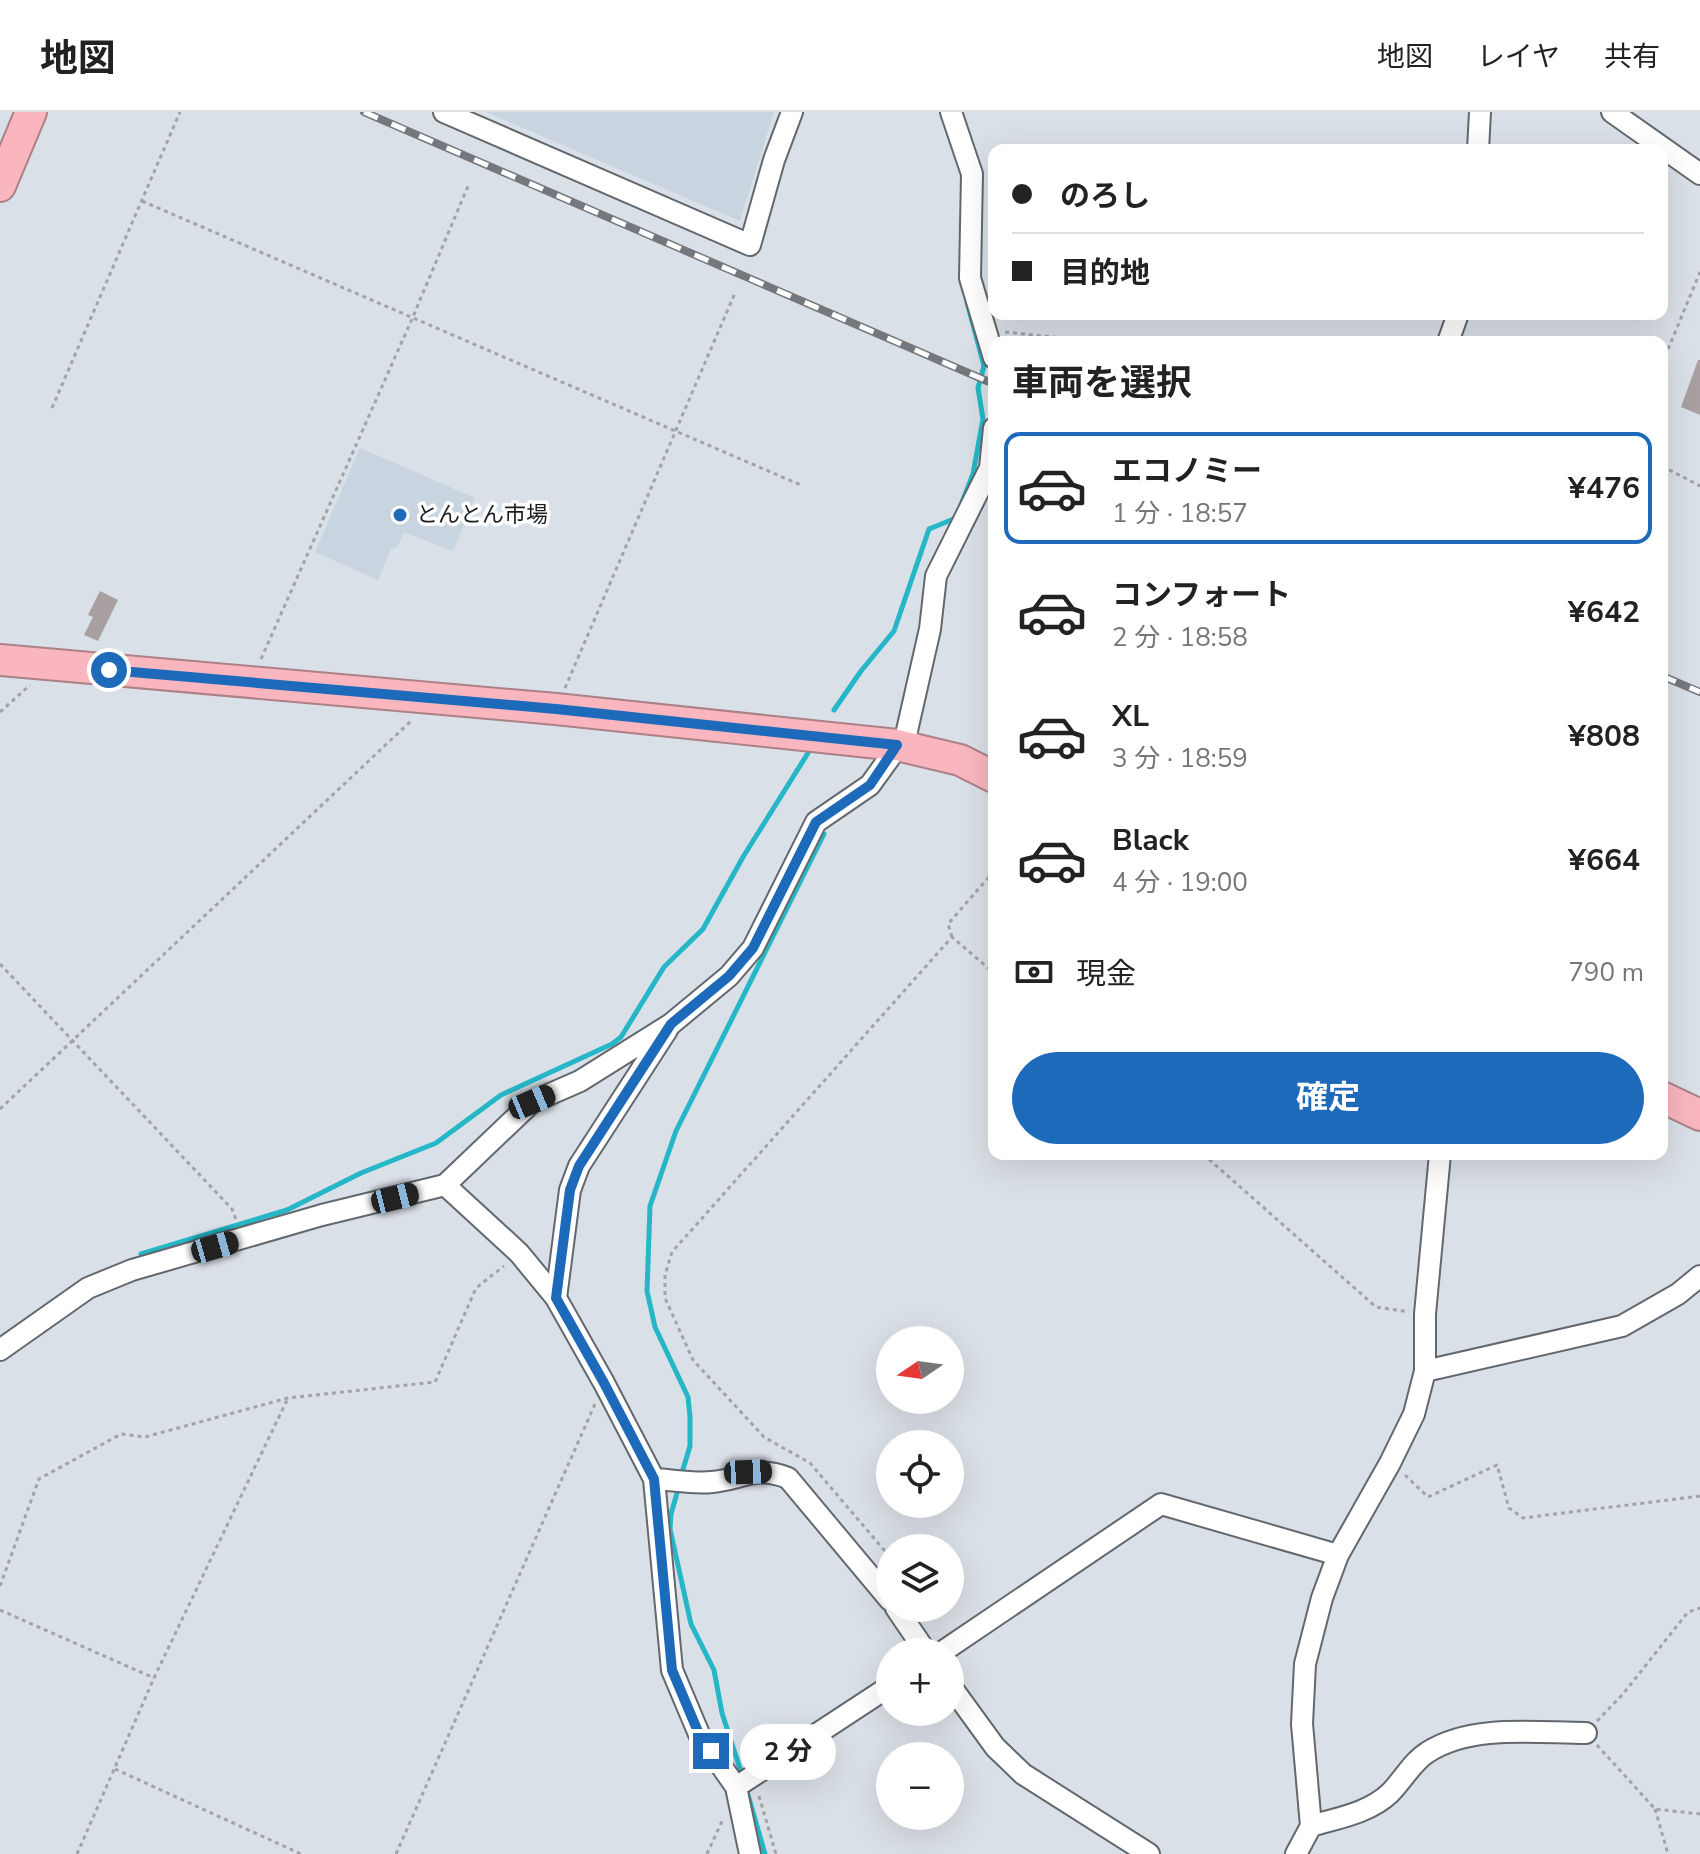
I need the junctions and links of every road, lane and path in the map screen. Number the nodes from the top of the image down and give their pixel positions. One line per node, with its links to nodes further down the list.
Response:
1 (180, 112): 16 (path)
2 (444, 112): 3 (street)
3 (792, 112)
4 (951, 112): 20 (street)
5 (1480, 112): 9 (street)
6 (1612, 112): 8 (street)
7 (29, 116): 12 (highway); 14 (highway)
8 (1639, 119): 10 (street)
9 (1478, 144)
10 (1667, 144)
11 (1668, 145): 13 (street)
12 (0, 169)
13 (1700, 174)
14 (0, 186)
15 (468, 186): 19 (path)
16 (142, 201): 19 (path); 24 (path)
17 (1700, 272): 23 (path)
18 (735, 293): 25 (path)
19 (412, 319): 25 (path); 32 (path)
20 (985, 330): 21 (path); 22 (street)
21 (1043, 336)
22 (988, 339)
23 (1668, 349)
24 (52, 408)
25 (675, 432): 28 (path); 34 (path)
26 (1668, 469): 29 (path)
27 (988, 472): 36 (street)
28 (803, 486)
29 (1700, 486)
30 (0, 660): 31 (highway)
31 (52, 665): 32 (highway); 35 (path)
32 (250, 682): 33 (highway)
33 (435, 699): 34 (highway); 43 (path)
34 (556, 709): 36 (highway)
35 (0, 712)
36 (897, 745): 37 (highway); 42 (street)
37 (988, 774)
38 (988, 878): 39 (path)
39 (952, 937): 41 (path); 62 (path)
40 (0, 964): 43 (path)
41 (988, 968)
42 (671, 1024): 49 (street); 53 (street)
43 (73, 1041): 45 (path); 50 (path)
44 (1668, 1100): 46 (highway)
45 (0, 1109)
46 (1700, 1115)
47 (1210, 1160): 54 (path)
48 (1439, 1160): 54 (street)
49 (445, 1185): 50 (street); 51 (street)
50 (243, 1239): 55 (street)
51 (519, 1253): 53 (street); 58 (path)
52 (1700, 1276): 56 (street)
53 (556, 1298): 57 (street)
54 (1425, 1314): 56 (street)
55 (0, 1350)
56 (1425, 1371): 59 (street)
57 (604, 1383): 60 (street); 80 (path)
58 (288, 1398): 65 (path); 69 (path)
59 (1390, 1463): 61 (path); 63 (street)
60 (654, 1479): 64 (street); 74 (street)
61 (1700, 1496)
62 (876, 1541)
63 (1338, 1555): 68 (street); 77 (street)
64 (876, 1583)
65 (0, 1586)
66 (1700, 1608): 72 (path)
67 (0, 1610): 69 (path)
68 (963, 1638)
69 (154, 1678): 73 (path)
70 (876, 1696): 74 (street)
71 (964, 1704): 84 (street)
72 (1586, 1733): 75 (path); 77 (street)
73 (115, 1769): 78 (path); 79 (path)
74 (742, 1788): 81 (path); 82 (street); 83 (path)
75 (1655, 1809): 76 (path); 86 (path)
76 (1700, 1814)
77 (1311, 1826): 85 (street)
78 (77, 1854)
79 (301, 1854)
80 (396, 1854)
81 (707, 1854)
82 (750, 1854)
83 (776, 1854)
84 (1149, 1854)
85 (1296, 1854)
86 (1668, 1854)

